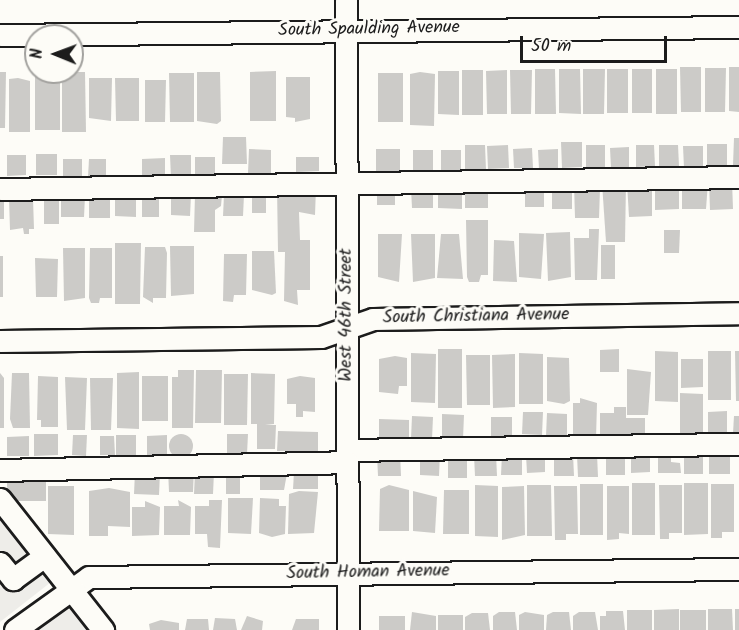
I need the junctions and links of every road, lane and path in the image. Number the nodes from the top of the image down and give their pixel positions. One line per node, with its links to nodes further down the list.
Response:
1 (346, 0): 3 (street, West 46th Street)
2 (739, 27): 3 (street, South Spaulding Avenue)
3 (346, 30): 4 (street, South Spaulding Avenue); 6 (street, West 46th Street)
4 (0, 35)
5 (739, 177): 6 (street)
6 (346, 183): 7 (street); 9 (street, West 46th Street)
7 (0, 189)
8 (739, 312): 9 (street, South Christiana Avenue)
9 (347, 328): 10 (street, South Christiana Avenue); 12 (street, West 46th Street)
10 (0, 341)
11 (739, 444): 12 (street)
12 (347, 456): 13 (street); 18 (street, West 46th Street)
13 (0, 470)
14 (0, 499): 15 (street)
15 (45, 556): 16 (street); 19 (street)
16 (1, 568)
17 (739, 569): 18 (street, South Homan Avenue)
18 (347, 574): 19 (street, South Homan Avenue); 22 (street, West 46th Street)
19 (70, 588): 20 (street, South Homan Avenue); 21 (street)
20 (15, 630)
21 (103, 630)
22 (348, 630)

